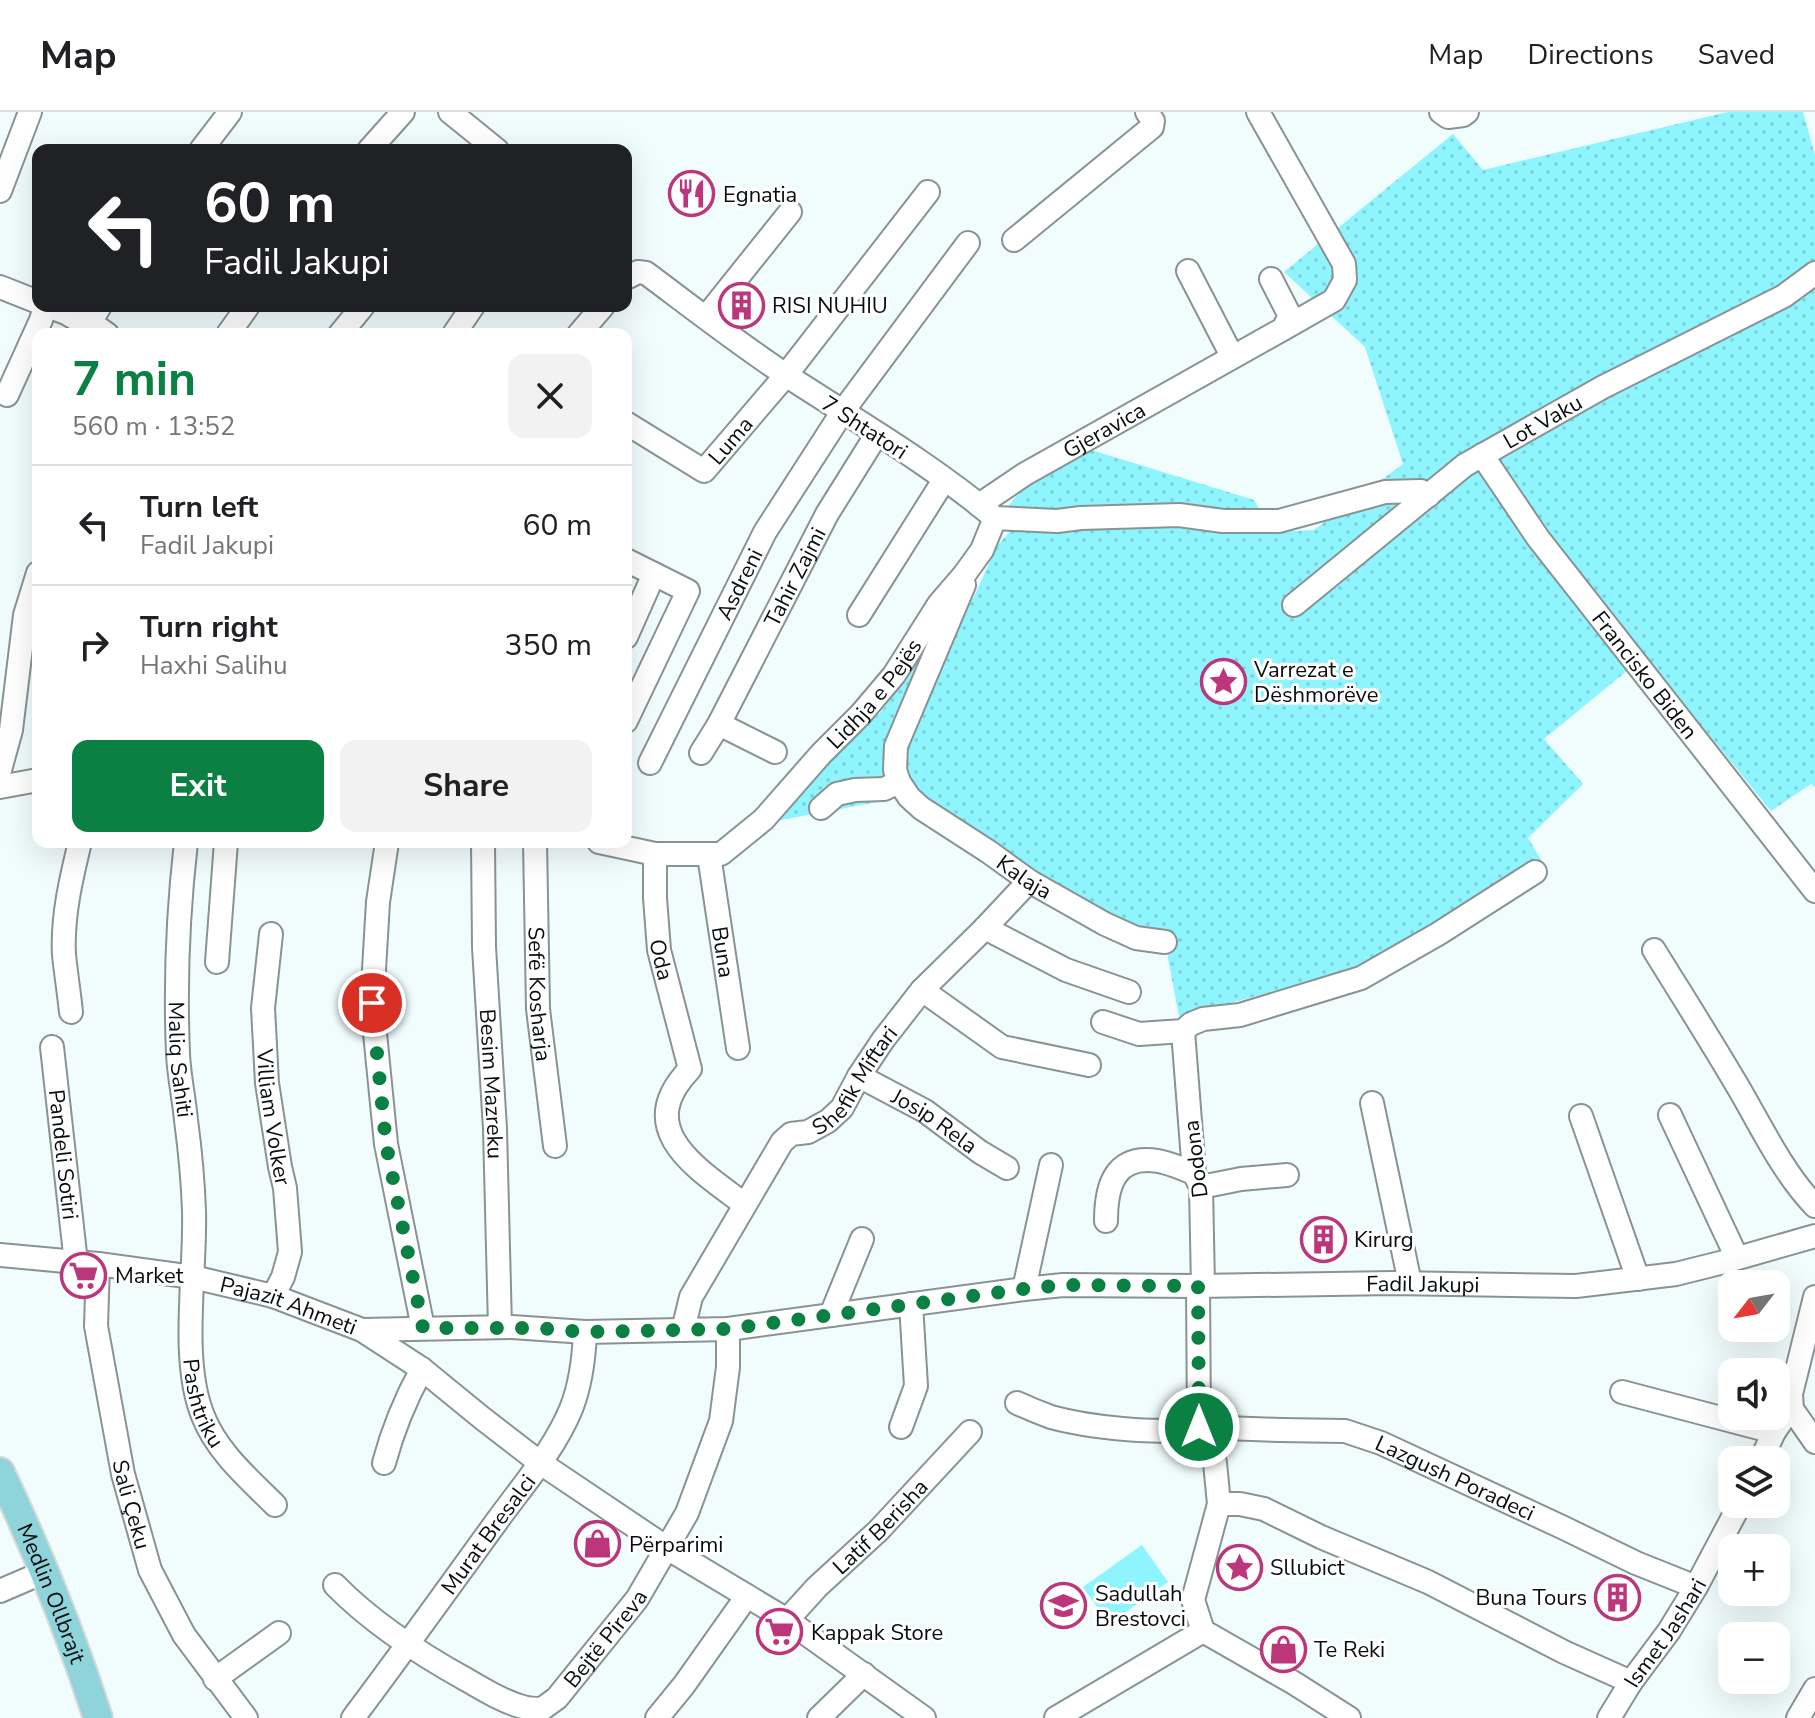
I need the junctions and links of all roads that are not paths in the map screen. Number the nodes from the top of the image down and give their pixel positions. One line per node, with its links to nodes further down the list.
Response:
1 (30, 112): 12 (street)
2 (230, 112): 9 (street)
3 (403, 112): 10 (street)
4 (450, 112): 11 (street)
5 (1149, 112): 15 (street)
6 (1258, 112): 30 (street, Gjeravica)
7 (1441, 112): 8 (street)
8 (1467, 112)
9 (206, 144)
10 (374, 144)
11 (490, 144)
12 (0, 191)
13 (928, 192): 33 (street)
14 (790, 212): 26 (street)
15 (1014, 240)
16 (968, 243): 35 (street, Asdreni)
17 (1188, 271): 32 (street)
18 (1815, 273): 38 (street, Lot Vaku)
19 (632, 275): 26 (street, 7 Shtatori)
20 (1271, 279): 30 (street)
21 (0, 287): 22 (street)
22 (32, 300)
23 (63, 312): 27 (street)
24 (358, 312): 28 (street)
25 (598, 312): 29 (street)
26 (706, 317): 33 (street, 7 Shtatori)
27 (100, 322)
28 (345, 328)
29 (584, 328)
30 (1283, 329): 32 (street, Gjeravica)
31 (32, 340): 34 (street)
32 (1232, 356): 41 (street, Gjeravica)
33 (786, 375): 35 (street, 7 Shtatori); 36 (street, Luma)
34 (7, 395)
35 (843, 411): 37 (street, 7 Shtatori); 53 (street, Asdreni)
36 (632, 427)
37 (877, 434): 39 (street, 7 Shtatori); 50 (street, Tahir Zajmi)
38 (1482, 455): 40 (street, Lot Vaku); 70 (street, Francisko Biden)
39 (944, 480): 41 (street, 7 Shtatori); 47 (street)
40 (1429, 495): 41 (street); 46 (street, Lot Vaku)
41 (987, 511): 44 (street, Lidhja e Pejës)
42 (632, 563): 43 (street)
43 (654, 574): 48 (street); 49 (street)
44 (964, 575): 56 (street); 67 (street, Lidhja e Pejës)
45 (32, 592): 54 (street)
46 (1294, 605)
47 (859, 615)
48 (632, 624)
49 (632, 708)
50 (719, 724): 51 (street); 52 (street, Tahir Zajmi)
51 (775, 752)
52 (701, 753)
53 (650, 763)
54 (0, 770)
55 (32, 781): 57 (street)
56 (899, 782): 58 (street); 69 (street, Kalaja)
57 (0, 787)
58 (821, 808)
59 (78, 848): 78 (street)
60 (185, 848): 101 (street, Maliq Sahiti)
61 (226, 848): 75 (street)
62 (386, 848): 111 (street)
63 (483, 848): 110 (street, Besim Mazreku)
64 (535, 848): 88 (street, Sefë Kosharja)
65 (627, 848): 66 (street)
66 (655, 854): 67 (street); 93 (street, Oda)
67 (709, 855): 82 (street, Buna)
68 (1535, 872): 80 (street)
69 (1029, 881): 71 (street, Shefik Miftari); 73 (street, Kalaja)
70 (1815, 891)
71 (985, 928): 76 (street, Shefik Miftari); 77 (street)
72 (271, 934): 106 (street, Villiam Volker)
73 (1165, 942)
74 (1654, 950): 94 (street)
75 (217, 962)
76 (922, 990): 83 (street); 84 (street, Shefik Miftari)
77 (1129, 992)
78 (71, 1012)
79 (1103, 1022): 80 (street)
80 (1183, 1031): 92 (street, Dodona)
81 (52, 1047): 100 (street, Pandeli Sotiri)
82 (738, 1048)
83 (1089, 1065)
84 (859, 1076): 90 (street, Josip Rela); 93 (street, Shefik Miftari)
85 (1372, 1103): 103 (street)
86 (1670, 1115): 99 (street)
87 (1581, 1116): 102 (street)
88 (555, 1146)
89 (1051, 1165): 105 (street)
90 (1007, 1168)
91 (1287, 1175): 92 (street)
92 (1197, 1180): 95 (street); 104 (street, Dodona)
93 (744, 1204): 114 (street, Shefik Miftari)
94 (1815, 1206)
95 (1106, 1221)
96 (1815, 1236): 99 (street, Fadil Jakupi)
97 (862, 1239): 109 (street)
98 (0, 1255): 100 (street, Pajazit Ahmeti)
99 (1737, 1258): 102 (street, Fadil Jakupi)
100 (87, 1263): 101 (street, Pajazit Ahmeti); 143 (street, Sali Çeku)
101 (193, 1277): 106 (street, Pajazit Ahmeti); 130 (street, Pashtriku)
102 (1638, 1279): 103 (street, Fadil Jakupi)
103 (1410, 1283): 104 (street, Fadil Jakupi)
104 (1201, 1286): 105 (street, Fadil Jakupi); 121 (street, Dodona)
105 (1024, 1289): 107 (street, Fadil Jakupi)
106 (273, 1296): 113 (street, Pajazit Ahmeti)
107 (911, 1304): 109 (street, Fadil Jakupi); 120 (street)
108 (1814, 1312): 119 (street)
109 (831, 1315): 112 (street, Fadil Jakupi)
110 (500, 1327): 111 (street, Fadil Jakupi); 115 (street, Fadil Jakupi)
111 (423, 1328): 113 (street, Fadil Jakupi)
112 (728, 1329): 114 (street, Fadil Jakupi); 132 (street, Bejtë Pireva)
113 (362, 1330): 116 (street, Pajazit Ahmeti)
114 (683, 1330): 115 (street, Fadil Jakupi)
115 (585, 1332): 126 (street, Murat Bresalci)
116 (422, 1369): 126 (street, Pajazit Ahmeti); 127 (street)
117 (1622, 1392): 123 (street)
118 (1017, 1403): 121 (street, Lazgush Poradeci)
119 (1792, 1409): 123 (street); 124 (street)
120 (901, 1427)
121 (1199, 1427): 129 (street); 135 (street, Lazgush Poradeci)
122 (970, 1432): 138 (street, Latif Berisha)
123 (1774, 1432): 125 (street)
124 (1815, 1442)
125 (1768, 1446)
126 (539, 1462): 132 (street, Pajazit Ahmeti); 141 (street, Murat Bresalci)
127 (384, 1463)
128 (0, 1472): 133 (main road, Medlin Ollbrajt)
129 (1219, 1504): 139 (street); 144 (street)
130 (275, 1505)
131 (1733, 1518): 135 (street, Ismet Jashari)
132 (667, 1548): 137 (street, Pajazit Ahmeti); 141 (street, Bejtë Pireva)
133 (44, 1572): 136 (street); 146 (main road, Medlin Ollbrajt)
134 (335, 1585): 141 (street, Bejtë Pireva)
135 (1696, 1587): 144 (street, Ismet Jashari)
136 (0, 1591)
137 (747, 1596): 138 (street, Pajazit Ahmeti); 149 (street)
138 (787, 1620): 142 (street, Pajazit Ahmeti)
139 (1203, 1631): 152 (street); 153 (street)
140 (279, 1633): 143 (street)
141 (409, 1644): 148 (street, Murat Bresalci)
142 (864, 1674): 150 (street); 151 (street, Pajazit Ahmeti)
143 (215, 1679): 147 (street, Sali Çeku)
144 (1631, 1682): 154 (street, Ismet Jashari)
145 (1815, 1689): 155 (street)
146 (98, 1718)
147 (246, 1718)
148 (353, 1718)
149 (657, 1718)
150 (819, 1718)
151 (924, 1718)
152 (1056, 1718)
153 (1349, 1718)
154 (1609, 1718)
155 (1798, 1718)

